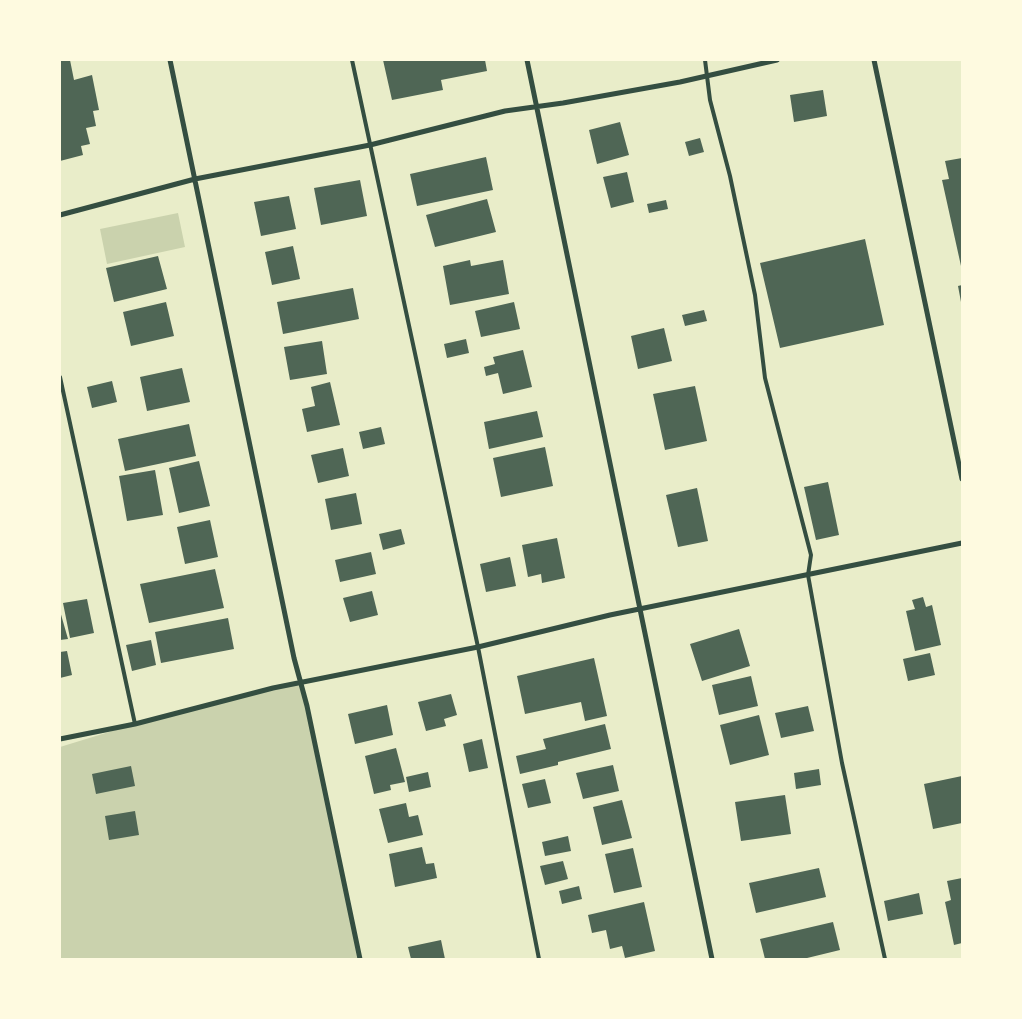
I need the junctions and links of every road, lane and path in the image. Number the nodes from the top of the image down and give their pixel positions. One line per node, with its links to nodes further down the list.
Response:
1 (170, 60): 10 (street)
2 (352, 60): 9 (lane)
3 (527, 60): 8 (street)
4 (705, 60): 7 (lane)
5 (777, 60): 7 (street)
6 (874, 60): 13 (street)
7 (707, 76): 8 (street); 15 (lane)
8 (537, 106): 9 (street); 16 (street)
9 (370, 145): 10 (street); 17 (lane)
10 (196, 179): 11 (street); 18 (street)
11 (60, 215)
12 (60, 377): 19 (lane)
13 (962, 479)
14 (962, 543): 15 (street)
15 (808, 575): 16 (street); 24 (lane)
16 (640, 610): 17 (street); 23 (street)
17 (478, 647): 18 (street); 22 (lane)
18 (301, 682): 19 (street); 21 (street)
19 (135, 724): 20 (street)
20 (60, 740)
21 (360, 959)
22 (539, 959)
23 (712, 959)
24 (885, 959)

